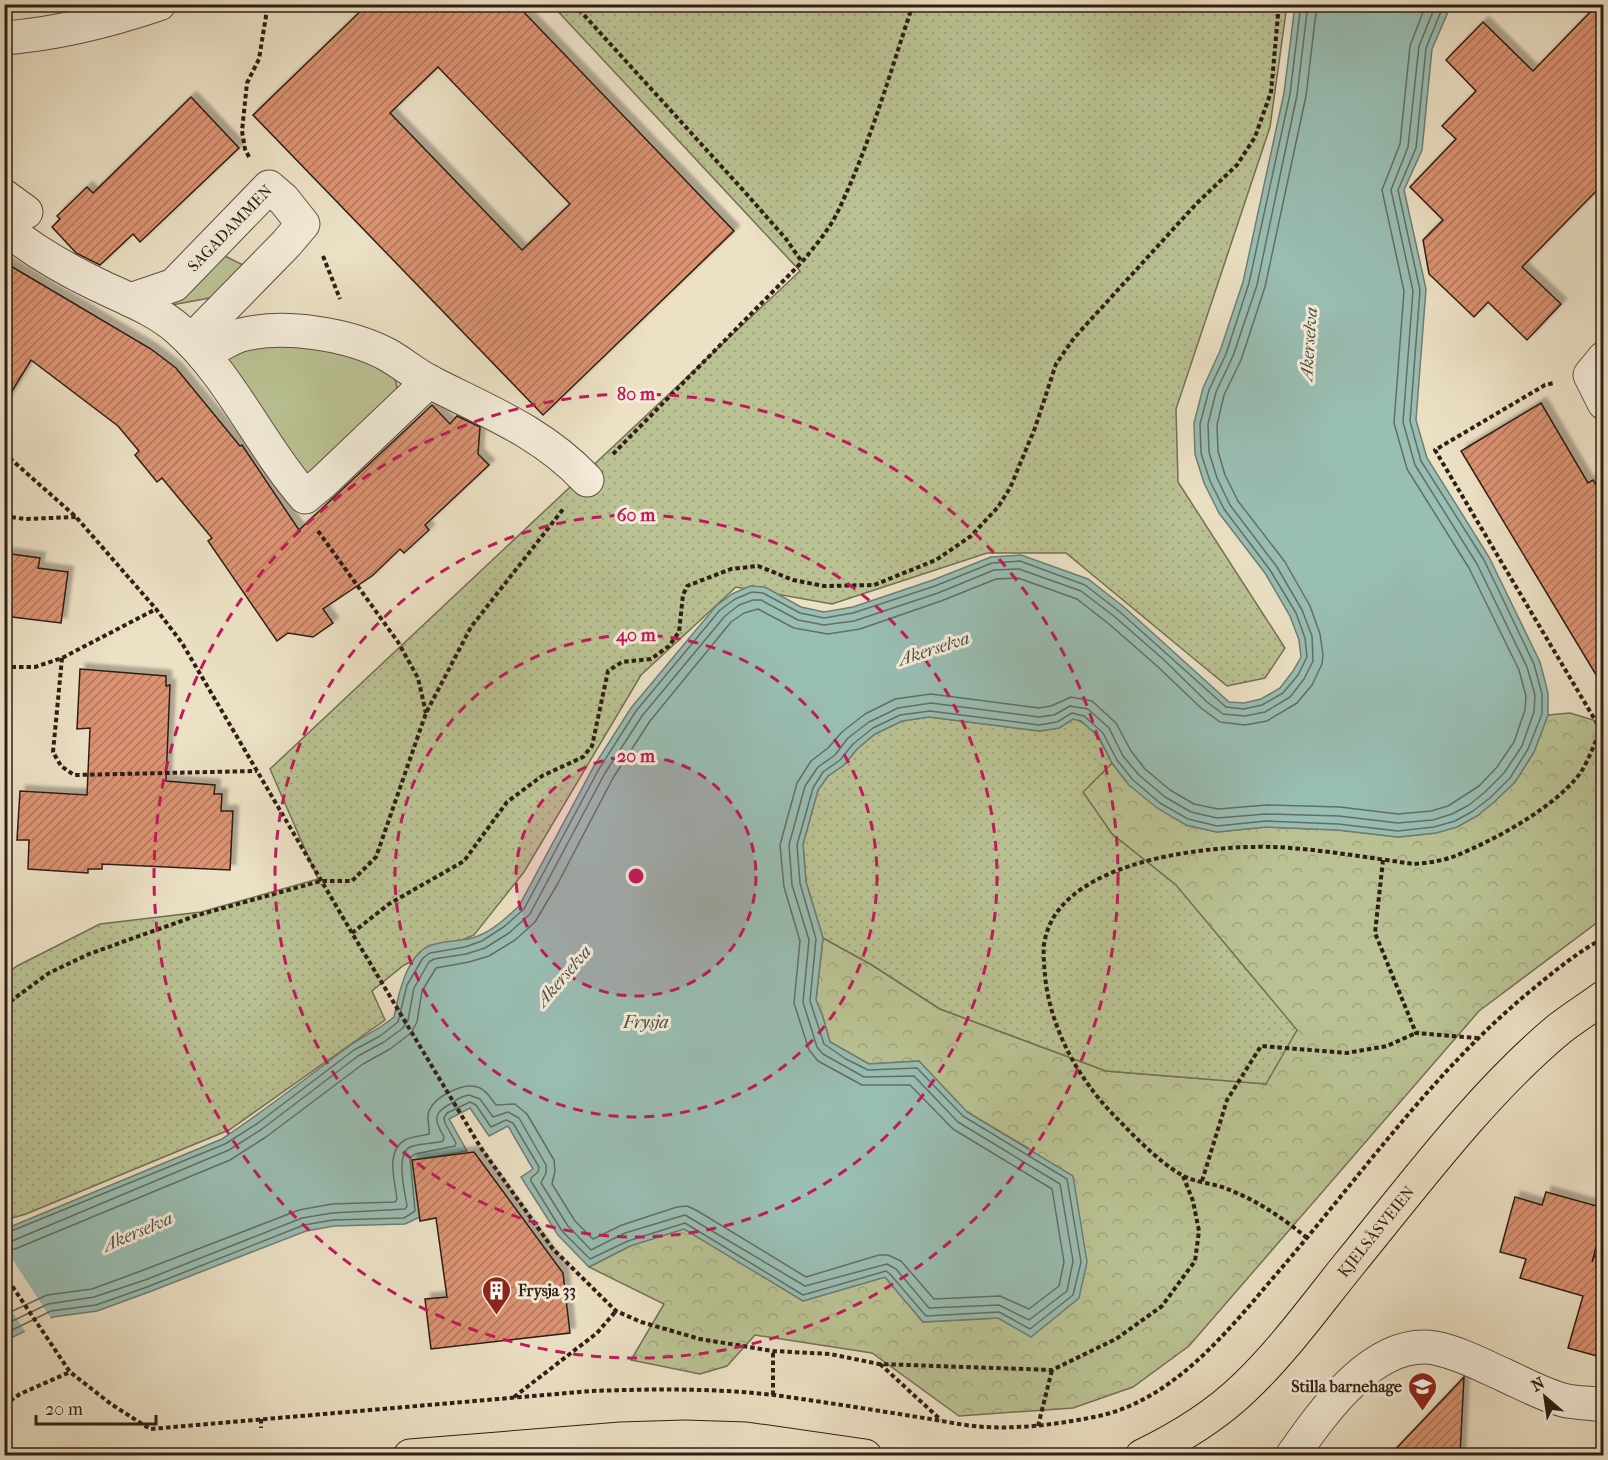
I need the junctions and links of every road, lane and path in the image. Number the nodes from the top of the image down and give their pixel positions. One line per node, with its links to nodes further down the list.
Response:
1 (159, 4): 6 (lane)
2 (268, 4): 7 (path)
3 (573, 4): 10 (path)
4 (913, 4): 10 (path)
5 (1279, 4): 29 (path)
6 (4, 38)
7 (269, 187): 9 (lane, SAGADAMMEN); 11 (lane, SAGADAMMEN)
8 (12, 212): 11 (lane)
9 (303, 224): 12 (lane); 13 (path)
10 (802, 262): 17 (path)
11 (130, 300): 12 (lane)
12 (190, 341): 13 (lane); 18 (lane)
13 (348, 341): 15 (lane)
14 (1599, 379): 25 (path)
15 (429, 381): 17 (lane); 18 (lane)
16 (4, 453): 20 (path)
17 (587, 480): 24 (path)
18 (305, 497): 24 (path)
19 (4, 516): 20 (path)
20 (76, 517): 21 (path)
21 (156, 609): 22 (path); 26 (path)
22 (62, 658): 23 (path); 26 (path)
23 (4, 667)
24 (426, 714): 28 (path)
25 (1602, 728): 27 (path)
26 (257, 771): 28 (path)
27 (1383, 860): 33 (path); 35 (path)
28 (321, 880): 29 (path); 32 (path)
29 (352, 933): 39 (path)
30 (1604, 938): 34 (path)
31 (1604, 997): 55 (main road, KJELSÅSVEIEN)
32 (4, 1006)
33 (1416, 1033): 34 (path); 36 (path)
34 (1477, 1038): 37 (path)
35 (1183, 1176): 36 (path); 42 (path)
36 (1202, 1181): 37 (path)
37 (1307, 1238): 49 (path)
38 (4, 1274): 43 (path)
39 (616, 1311): 40 (path); 45 (path)
40 (773, 1351): 41 (path); 44 (path)
41 (879, 1364): 42 (path); 49 (path)
42 (1052, 1370): 49 (path)
43 (70, 1372): 46 (path); 51 (path)
44 (773, 1395)
45 (512, 1398)
46 (4, 1405)
47 (1604, 1405): 56 (lane)
48 (261, 1419): 50 (path)
49 (1038, 1426)
50 (261, 1428)
51 (150, 1429)
52 (793, 1450): 53 (main road); 54 (main road)
53 (410, 1455)
54 (865, 1455)
55 (1142, 1455)
56 (1292, 1455)

